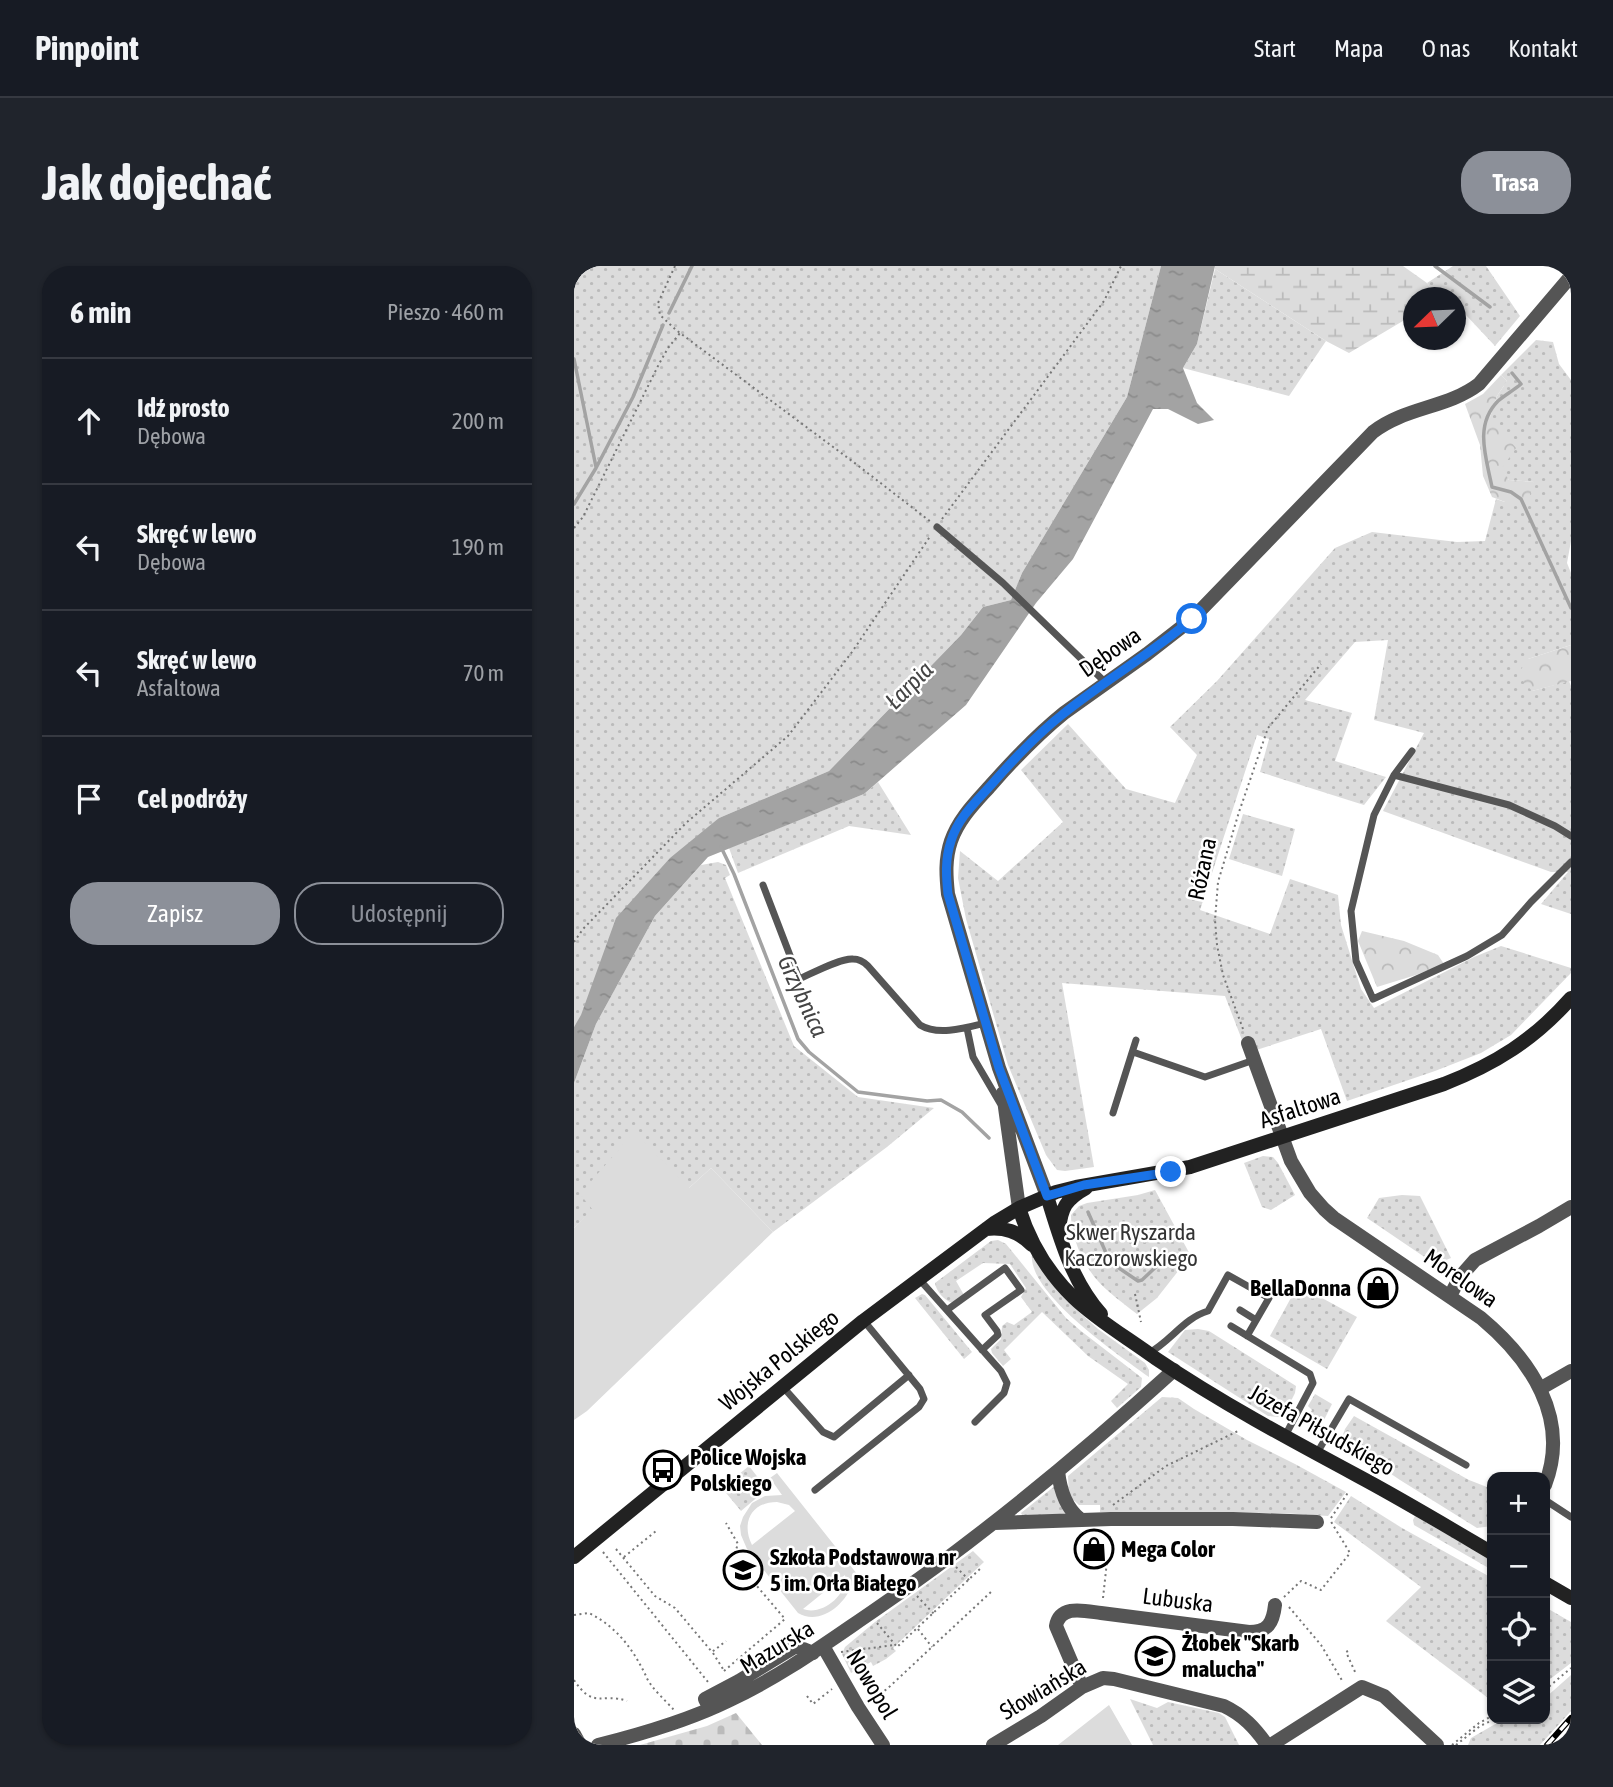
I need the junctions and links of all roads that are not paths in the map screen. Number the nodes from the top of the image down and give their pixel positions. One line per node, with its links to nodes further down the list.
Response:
1 (1571, 276): 3 (street, Dębowa)
2 (937, 527): 3 (lane)
3 (1106, 682): 10 (street, Dębowa)
4 (1412, 751): 5 (lane)
5 (1394, 775): 6 (lane); 7 (lane)
6 (1571, 836)
7 (1571, 862)
8 (763, 886): 11 (lane)
9 (1571, 998): 19 (street, Asfaltowa)
10 (985, 1023): 11 (lane); 16 (street, Dębowa)
11 (967, 1028): 17 (lane)
12 (1136, 1040): 14 (lane)
13 (1248, 1043): 15 (street)
14 (1133, 1052): 15 (lane); 18 (lane)
15 (1254, 1060): 19 (street)
16 (999, 1068): 17 (street, Dębowa); 21 (street, Dębowa)
17 (1005, 1111): 23 (street, Dębowa)
18 (1113, 1113)
19 (1283, 1138): 20 (street, Asfaltowa); 28 (street, Morelowa)
20 (1096, 1183): 21 (street, Asfaltowa); 25 (street, Józefa Piłsudskiego)
21 (1047, 1196): 23 (street, Asfaltowa); 25 (street, Józefa Piłsudskiego)
22 (1571, 1206): 28 (street)
23 (1019, 1208): 24 (street, Wojska Polskiego); 26 (street, Józefa Piłsudskiego)
24 (986, 1229): 26 (street, Józefa Piłsudskiego); 27 (street, Wojska Polskiego)
25 (1060, 1239): 35 (street, Józefa Piłsudskiego)
26 (1035, 1248): 35 (street, Józefa Piłsudskiego)
27 (919, 1279): 29 (lane); 31 (street, Wojska Polskiego)
28 (1450, 1296): 42 (street, Morelowa)
29 (947, 1310): 36 (lane); 36 (lane)
30 (1240, 1310): 32 (lane)
31 (863, 1321): 40 (lane); 41 (street, Wojska Polskiego)
32 (1256, 1321): 34 (lane); 37 (lane)
33 (1231, 1326): 34 (lane)
34 (1247, 1336): 44 (lane)
35 (1133, 1342): 37 (street, Józefa Piłsudskiego)
36 (982, 1350): 43 (lane)
37 (1149, 1353): 38 (street, Józefa Piłsudskiego)
38 (1174, 1370): 44 (street, Józefa Piłsudskiego); 47 (street, Mazurska)
39 (1571, 1371): 42 (street)
40 (909, 1375): 41 (lane); 49 (lane)
41 (782, 1386): 56 (street, Wojska Polskiego)
42 (1543, 1387): 48 (street, Morelowa)
43 (975, 1422)
44 (1284, 1436): 45 (street, Józefa Piłsudskiego)
45 (1317, 1454): 46 (lane); 55 (street, Józefa Piłsudskiego)
46 (1466, 1465)
47 (1058, 1471): 52 (street); 54 (street, Mazurska)
48 (1550, 1472)
49 (815, 1490)
50 (1550, 1503): 51 (lane)
51 (1571, 1517)
52 (1080, 1519): 53 (street); 54 (street)
53 (1324, 1521)
54 (994, 1523): 60 (street, Mazurska)
55 (1487, 1550)
56 (574, 1557)
57 (1550, 1586): 58 (street)
58 (1571, 1598)
59 (1275, 1605): 61 (street, Lubuska)
60 (818, 1649): 64 (street); 65 (street, Nowopol)
61 (1082, 1687): 66 (street, Słowiańska); 67 (street, Słowiańska)
62 (574, 1734): 63 (street)
63 (580, 1745)
64 (598, 1745)
65 (883, 1745)
66 (993, 1745)
67 (1269, 1745): 68 (street)
68 (1437, 1745)

